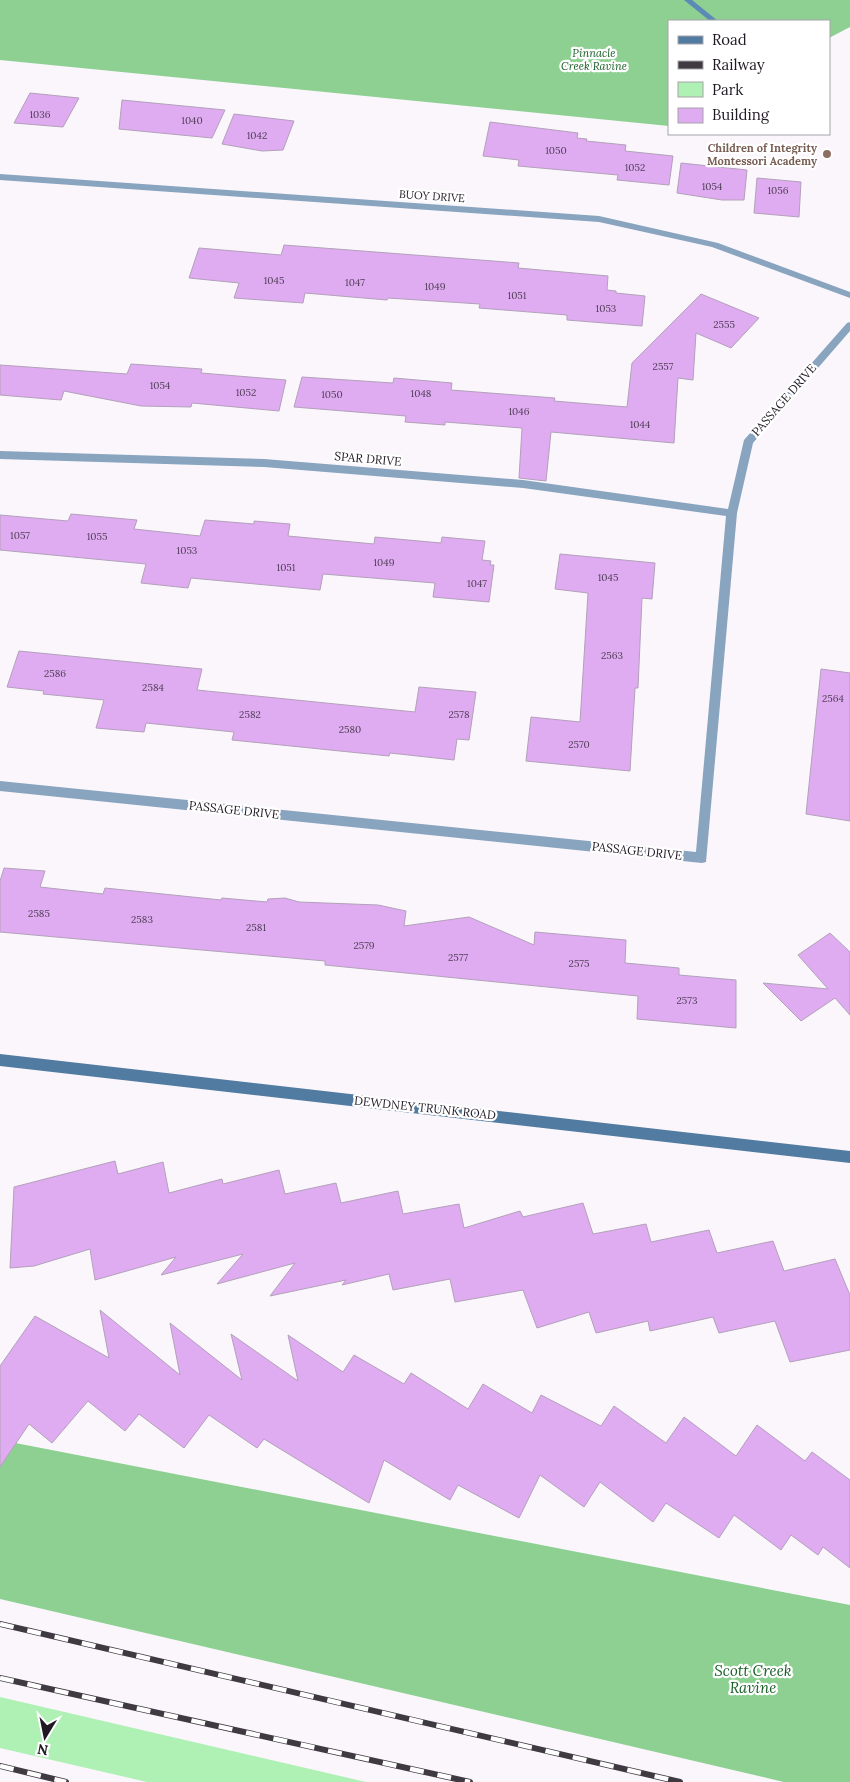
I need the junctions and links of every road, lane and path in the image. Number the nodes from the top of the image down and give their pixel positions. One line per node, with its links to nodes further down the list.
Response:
1 (0, 176): 2 (street, BUOY DRIVE)
2 (850, 295)
3 (850, 325): 5 (street, PASSAGE DRIVE)
4 (0, 455): 5 (street, SPAR DRIVE)
5 (732, 513): 6 (street, PASSAGE DRIVE)
6 (0, 786)
7 (0, 1060): 8 (main road, DEWDNEY TRUNK ROAD)
8 (850, 1156)

